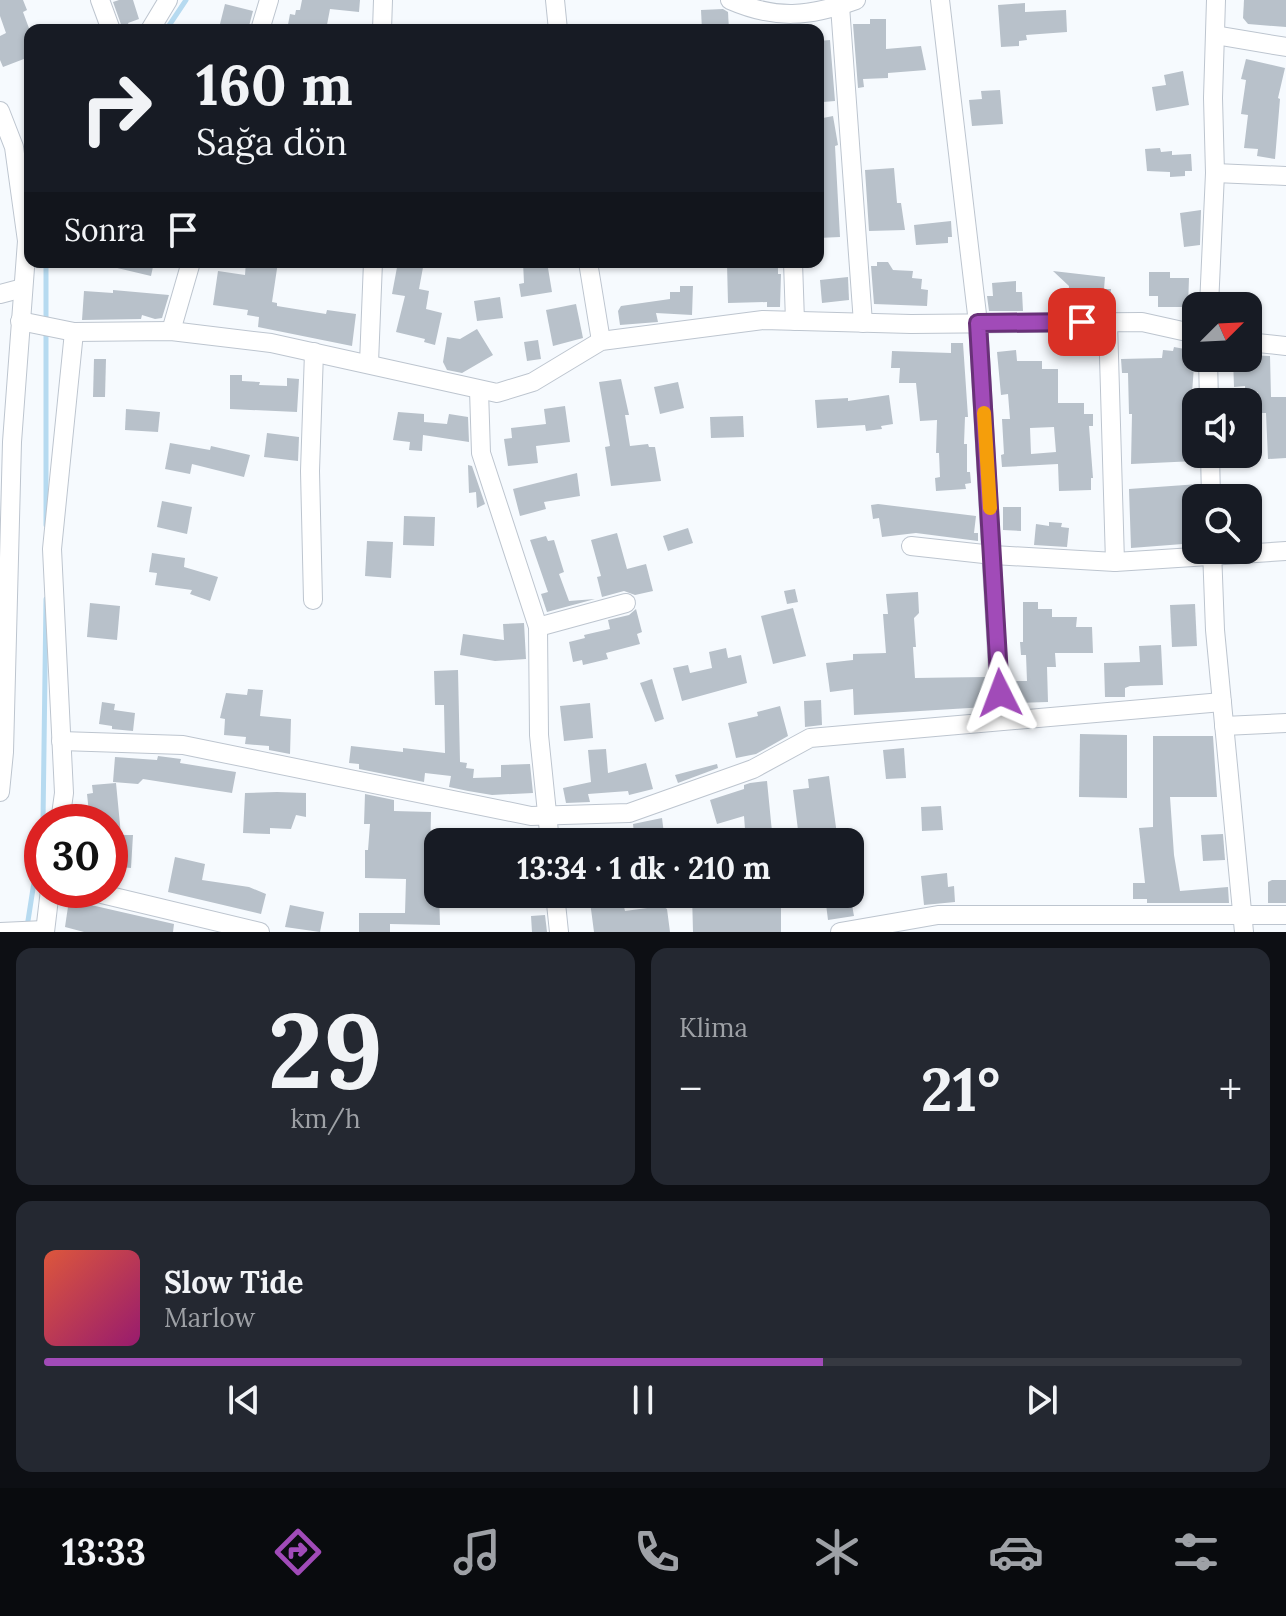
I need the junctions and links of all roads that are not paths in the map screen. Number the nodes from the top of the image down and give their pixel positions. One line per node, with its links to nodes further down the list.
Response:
1 (100, 0): 11 (street)
2 (168, 0): 12 (street)
3 (269, 0): 13 (street)
4 (383, 0): 14 (street)
5 (555, 0): 15 (street)
6 (730, 0): 10 (street)
7 (940, 0): 34 (street)
8 (1216, 0): 16 (street)
9 (848, 3): 10 (street); 33 (street)
10 (786, 23)
11 (109, 24)
12 (154, 24)
13 (262, 24)
14 (382, 24)
15 (557, 24)
16 (1215, 35): 17 (street); 19 (street)
17 (1286, 47)
18 (0, 111): 21 (street)
19 (1215, 173): 20 (street); 28 (street)
20 (1286, 176)
21 (24, 187)
22 (25, 268): 27 (street)
23 (189, 268): 36 (street)
24 (373, 268): 42 (street)
25 (589, 268): 38 (street)
26 (793, 268): 30 (street)
27 (23, 288): 29 (street); 31 (street)
28 (1210, 292)
29 (0, 294)
30 (795, 321): 33 (street); 38 (street)
31 (23, 322): 35 (street); 44 (street)
32 (1108, 322): 34 (street); 37 (street); 51 (street)
33 (863, 323): 34 (street)
34 (978, 323): 49 (street)
35 (68, 330): 36 (street); 60 (street)
36 (171, 331): 41 (street)
37 (1182, 331)
38 (601, 341): 43 (street)
39 (1262, 343): 40 (street)
40 (1286, 346)
41 (314, 352): 42 (street); 53 (street)
42 (369, 363): 43 (street)
43 (479, 390): 55 (street)
44 (6, 441): 45 (street)
45 (4, 544): 61 (street)
46 (911, 546): 49 (street)
47 (1262, 551): 48 (street)
48 (1286, 551)
49 (993, 555): 51 (street); 57 (street)
50 (1182, 555): 51 (street)
51 (1115, 562)
52 (1212, 564): 56 (street)
53 (313, 600)
54 (626, 603): 55 (street)
55 (538, 627): 63 (street)
56 (1222, 702): 57 (street); 59 (street)
57 (1001, 721): 63 (street)
58 (1286, 723): 59 (street)
59 (1224, 726): 70 (street)
60 (61, 741): 62 (street); 63 (street)
61 (0, 792)
62 (62, 804)
63 (547, 815): 64 (street)
64 (548, 828)
65 (128, 904): 69 (street)
66 (46, 908): 72 (street)
67 (556, 908): 75 (street)
68 (1286, 915): 70 (street)
69 (186, 923): 74 (street)
70 (1243, 924): 71 (street)
71 (900, 926): 76 (street)
72 (42, 931): 73 (street)
73 (0, 932)
74 (260, 932)
75 (559, 932)
76 (840, 932)

